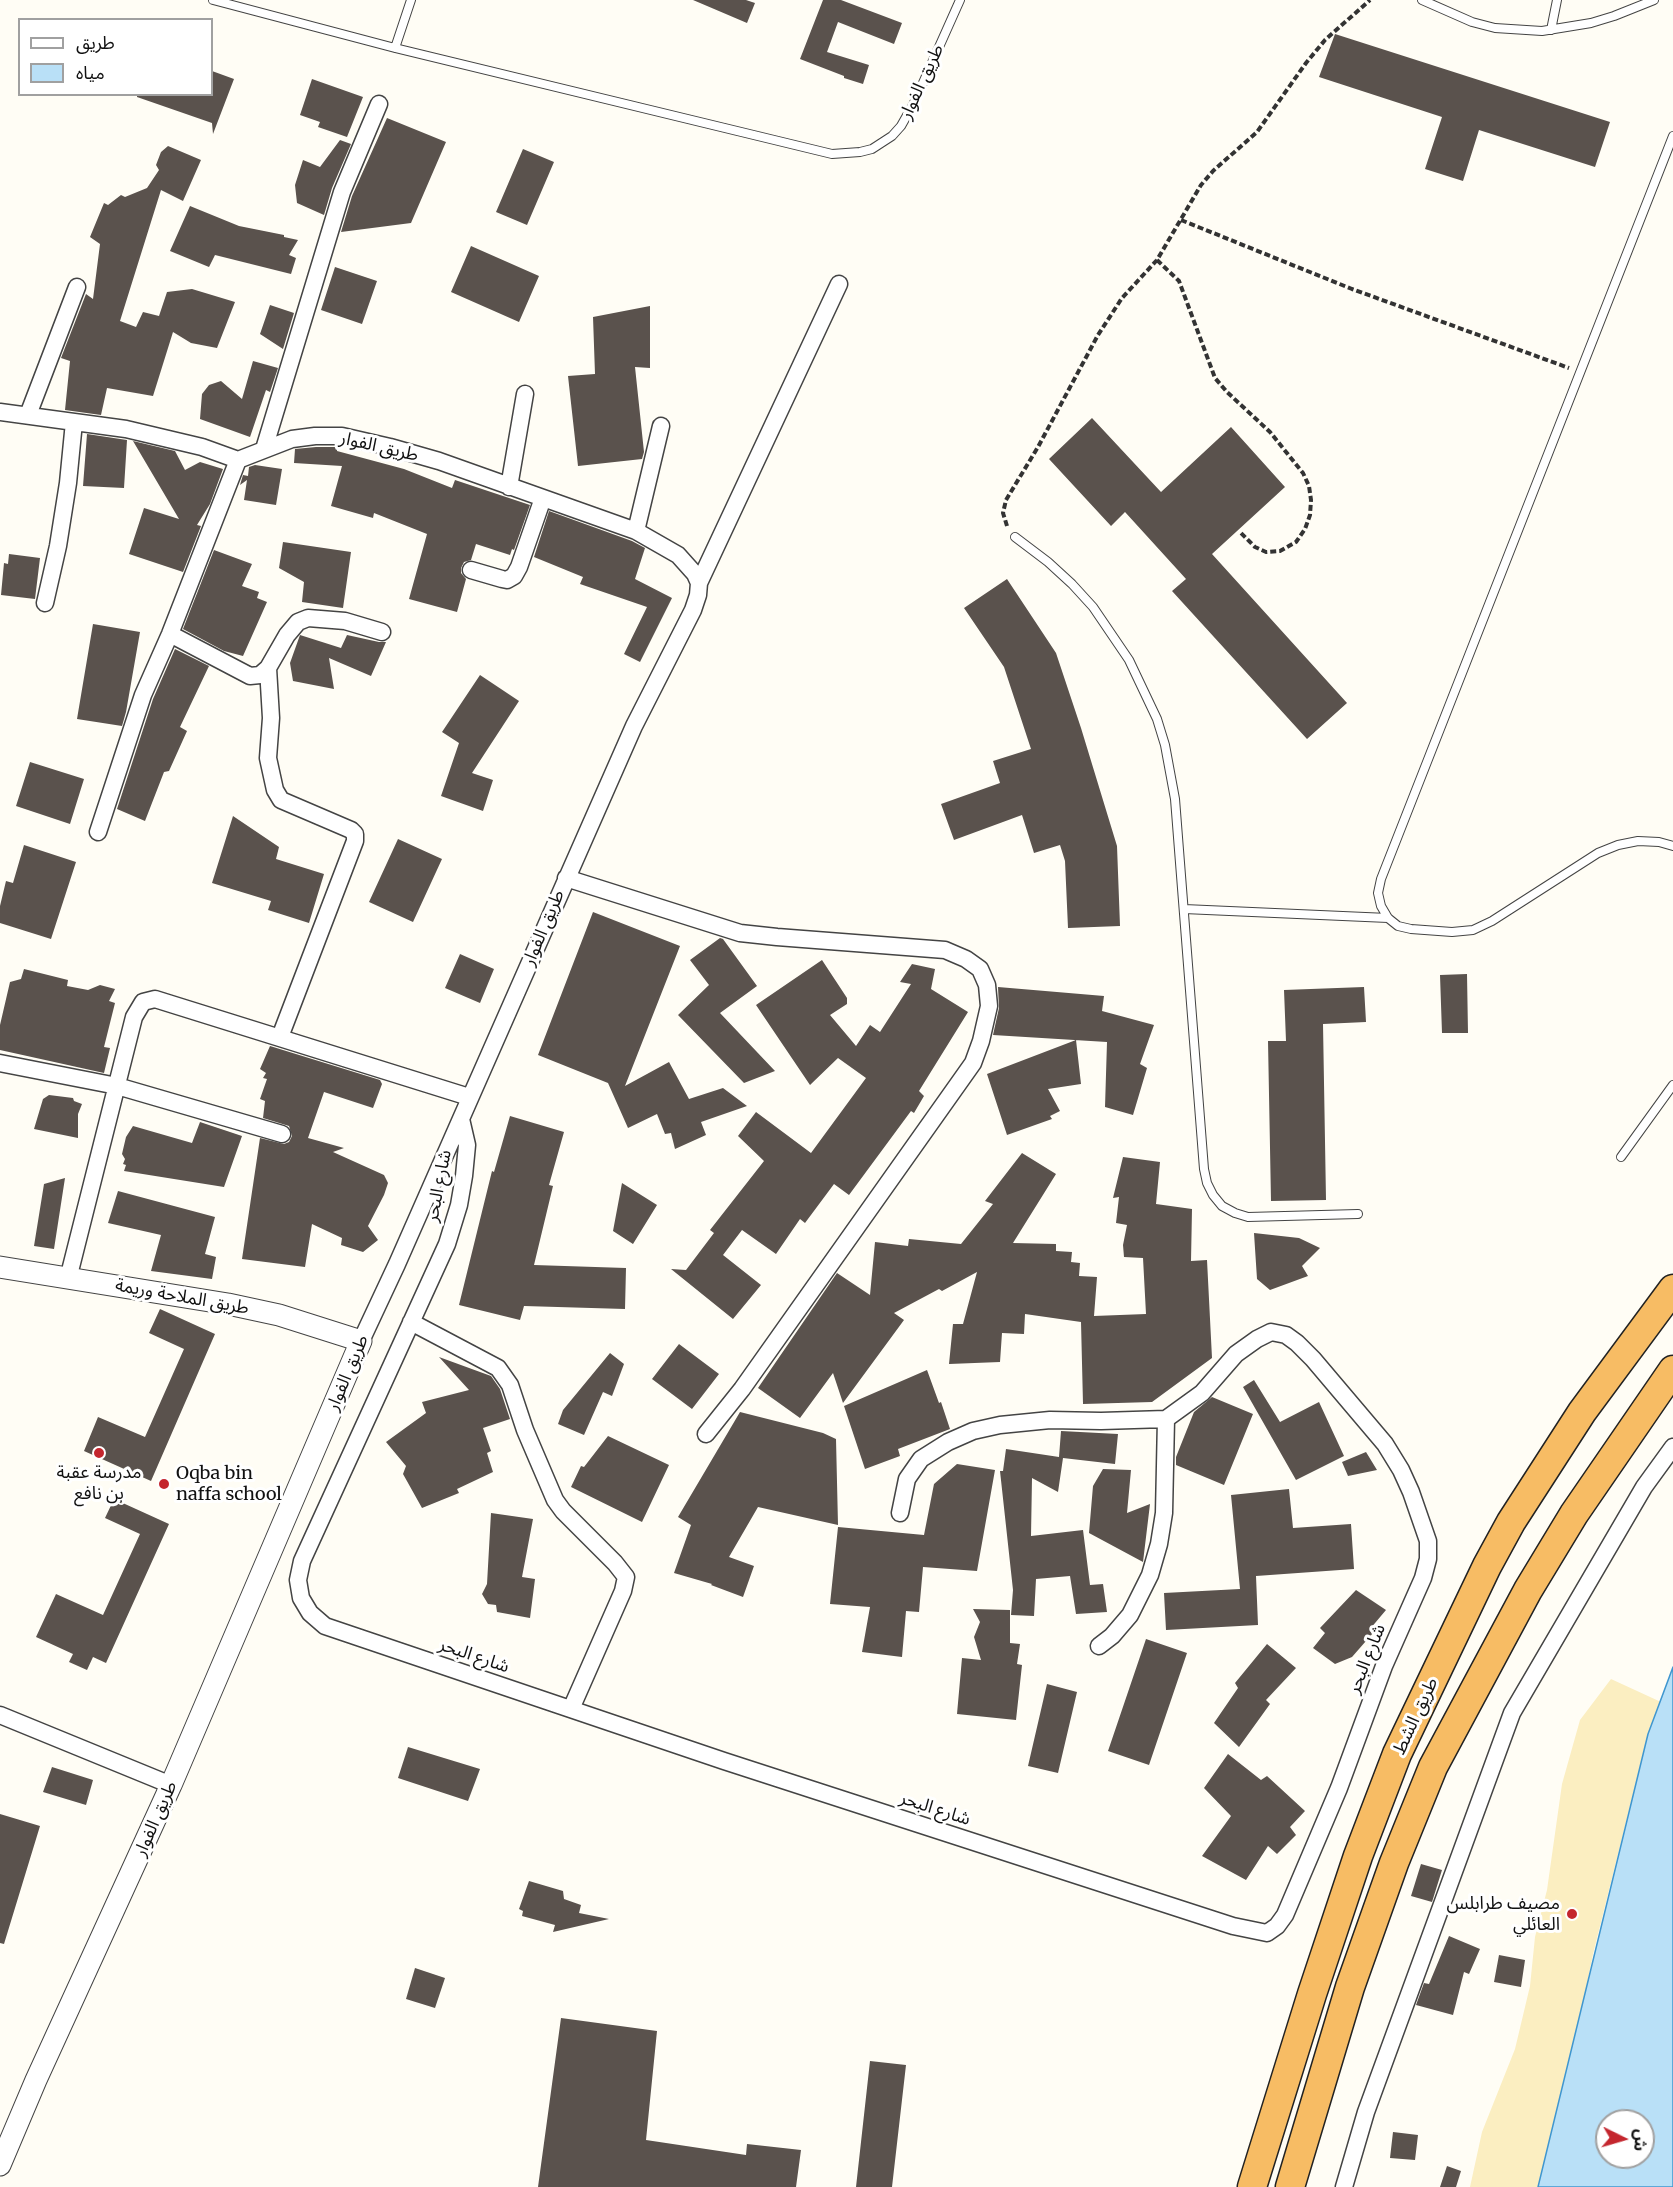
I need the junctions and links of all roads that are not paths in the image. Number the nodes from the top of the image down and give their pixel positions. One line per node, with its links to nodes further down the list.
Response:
1 (213, 0): 9 (lane, طريق الفوار)
2 (411, 0): 9 (lane)
3 (960, 0): 9 (lane, طريق الفوار)
4 (1422, 0): 8 (lane)
5 (1557, 0): 8 (lane)
6 (1654, 0): 7 (lane)
7 (1638, 4): 8 (lane)
8 (1551, 30)
9 (395, 48)
10 (379, 104): 19 (street)
11 (1673, 136): 35 (lane)
12 (839, 284): 26 (street, طريق الفوار)
13 (77, 287): 16 (street)
14 (525, 394): 21 (street)
15 (0, 412): 16 (street)
16 (28, 415): 17 (street)
17 (74, 422): 20 (street); 27 (street)
18 (661, 426): 23 (street)
19 (264, 448): 20 (street, طريق الفوار); 21 (street, طريق الفوار)
20 (238, 460): 29 (street)
21 (509, 487): 22 (street, طريق الفوار)
22 (543, 498): 23 (street, طريق الفوار); 25 (street)
23 (636, 531): 26 (street, طريق الفوار)
24 (1015, 537): 34 (lane)
25 (471, 570)
26 (699, 583): 33 (street, طريق الفوار)
27 (45, 603)
28 (382, 632): 30 (street)
29 (170, 634): 30 (street); 31 (street)
30 (268, 668): 36 (street)
31 (98, 832)
32 (1673, 846): 35 (lane)
33 (566, 878): 40 (street, طريق الفوار); 52 (street)
34 (1184, 909): 35 (lane); 44 (lane)
35 (1388, 918)
36 (280, 1037): 39 (street); 40 (street)
37 (0, 1063): 39 (street)
38 (1673, 1085): 43 (lane)
39 (117, 1086): 42 (street); 46 (street)
40 (469, 1097): 41 (street, طريق الفوار)
41 (461, 1119): 48 (street, شارع البحر); 49 (street, طريق الفوار)
42 (282, 1134)
43 (1621, 1157)
44 (1358, 1214)
45 (0, 1267): 46 (street, طريق الملاحة وريمة)
46 (68, 1279): 49 (street, طريق الملاحة وريمة)
47 (1673, 1289): 61 (highway, طريق الشط)
48 (411, 1322): 56 (street); 56 (street, شارع البحر)
49 (361, 1341): 58 (street, طريق الفوار)
50 (1673, 1370): 62 (highway, طريق الشط)
51 (1166, 1419): 54 (street); 55 (street); 56 (street, شارع البحر)
52 (706, 1434)
53 (1673, 1447): 63 (street)
54 (900, 1513)
55 (1099, 1646)
56 (572, 1709)
57 (0, 1715): 58 (street)
58 (171, 1785): 59 (street, طريق الفوار)
59 (6, 2139): 60 (street, طريق الفوار)
60 (0, 2165)
61 (1252, 2187)
62 (1290, 2187)
63 (1344, 2187)

